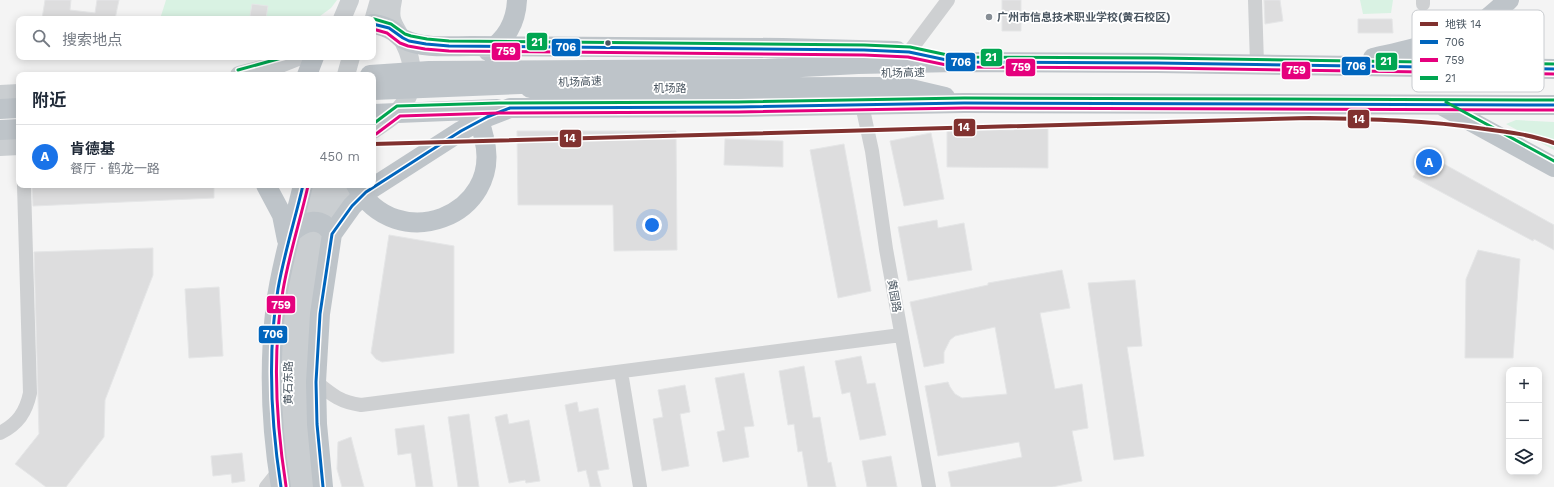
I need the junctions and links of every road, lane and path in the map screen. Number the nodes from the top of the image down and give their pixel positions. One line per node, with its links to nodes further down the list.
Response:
1 (350, 0): 10 (main road)
2 (366, 0): 11 (main road)
3 (379, 0): 12 (main road)
4 (393, 0): 14 (main road)
5 (517, 0): 28 (highway)
6 (948, 0): 17 (street)
7 (1255, 0): 23 (street)
8 (1509, 0): 9 (highway)
9 (1497, 10)
10 (343, 16)
11 (362, 16)
12 (375, 16)
13 (376, 23): 14 (highway, 机场路)
14 (402, 38): 15 (highway, 机场路); 53 (main road)
15 (505, 46): 17 (highway, 机场路); 52 (highway)
16 (1412, 48): 24 (highway)
17 (909, 52): 22 (highway, 机场路)
18 (289, 60): 29 (main road)
19 (313, 60): 30 (highway)
20 (350, 60): 31 (main road)
21 (363, 60): 32 (main road)
22 (956, 62): 23 (highway, 机场路); 37 (highway, 机场路)
23 (1257, 64): 24 (highway, 机场路)
24 (1344, 65): 25 (highway, 机场路)
25 (1412, 66)
26 (1544, 69): 27 (highway, 机场路)
27 (1554, 69)
28 (429, 71): 33 (highway, 机场路); 37 (highway, 机场路)
29 (250, 72)
30 (308, 72)
31 (347, 72)
32 (360, 72)
33 (376, 75)
34 (1412, 75): 38 (highway, 机场高速)
35 (1544, 76): 36 (highway, 机场高速)
36 (1554, 76)
37 (715, 78): 39 (highway, 机场路); 44 (highway, 机场路)
38 (376, 90)
39 (434, 90): 42 (highway, 机场路); 70 (highway)
40 (16, 93): 41 (main road)
41 (0, 94)
42 (376, 95)
43 (1554, 100): 54 (highway)
44 (964, 103): 46 (highway, 机场路); 48 (highway, 机场路)
45 (16, 104): 47 (highway)
46 (1439, 104): 49 (highway, 机场路); 62 (highway)
47 (0, 105)
48 (862, 105): 52 (highway, 机场路); 75 (street, 黄园路)
49 (1554, 105)
50 (0, 108): 51 (highway)
51 (16, 108)
52 (504, 108): 53 (main road); 63 (highway)
53 (398, 111): 58 (main road)
54 (376, 114)
55 (0, 127): 56 (highway)
56 (16, 128)
57 (16, 128): 59 (highway)
58 (376, 128)
59 (0, 130)
60 (16, 146): 61 (main road)
61 (0, 147)
62 (1554, 167)
63 (376, 186)
64 (24, 188): 78 (street)
65 (268, 188): 74 (highway)
66 (303, 188): 72 (highway)
67 (316, 188): 74 (main road, 黄石东路)
68 (329, 188): 79 (main road, 黄石东路)
69 (343, 188): 73 (main road)
70 (358, 188)
71 (372, 188): 73 (highway)
72 (292, 232): 73 (highway); 80 (highway)
73 (332, 234): 77 (highway)
74 (292, 293): 79 (main road, 黄石东路)
75 (901, 335): 76 (street); 85 (street, 黄园路)
76 (621, 372): 77 (street); 84 (street)
77 (316, 382): 83 (highway)
78 (0, 433)
79 (297, 442): 81 (main road, 黄石东路); 82 (main road, 黄石东路)
80 (275, 482)
81 (296, 487)
82 (309, 487)
83 (323, 487)
84 (640, 487)
85 (928, 487)

